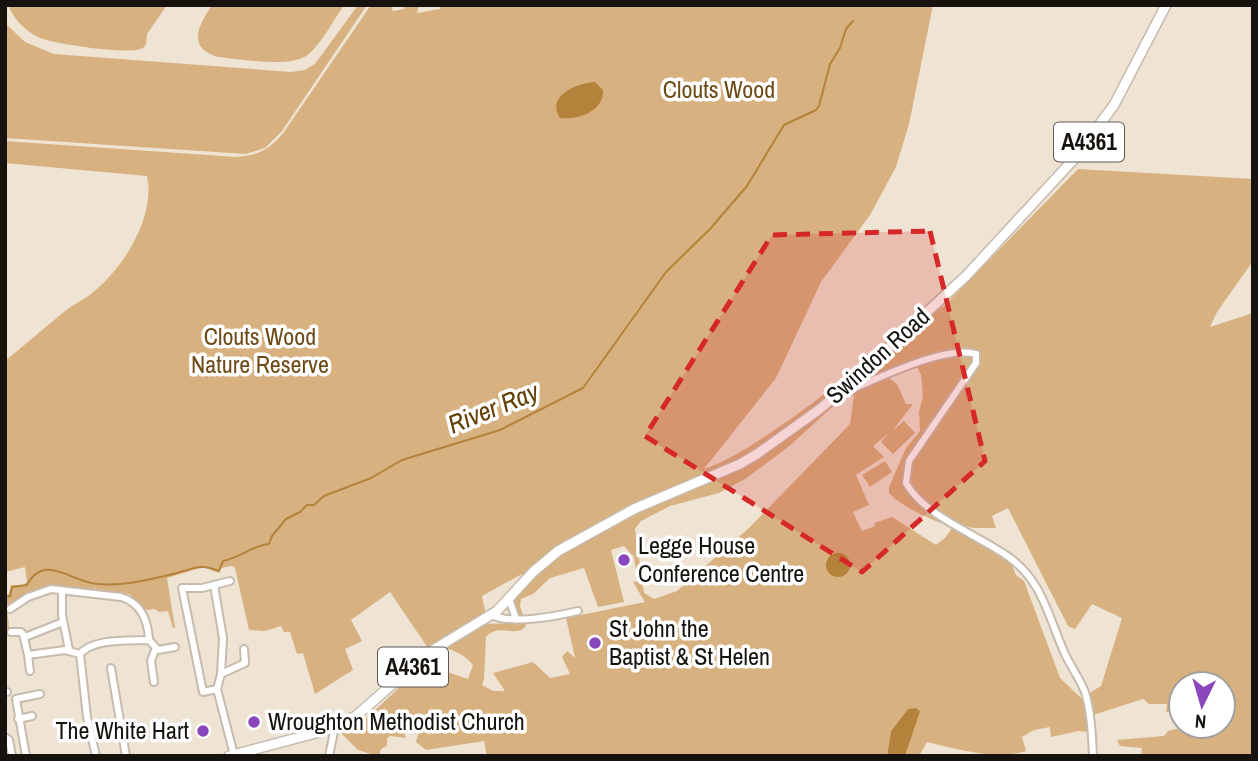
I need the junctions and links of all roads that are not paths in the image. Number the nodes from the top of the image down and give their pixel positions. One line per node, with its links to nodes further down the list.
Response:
1 (1166, 5): 2 (main road, Swindon Road / A4361)
2 (861, 373): 3 (street); 4 (main road, Swindon Road / A4361)
3 (867, 383): 4 (street); 39 (street)
4 (835, 396): 8 (main road, Swindon Road / A4361)
5 (230, 582): 6 (street)
6 (214, 585): 25 (street); 27 (street)
7 (62, 591): 9 (street); 13 (street); 16 (street)
8 (509, 599): 11 (main road, Swindon Road / A4361); 12 (street)
9 (10, 609)
10 (578, 611): 12 (street)
11 (492, 615): 12 (street); 31 (main road, A4361)
12 (516, 619)
13 (63, 622): 15 (street); 19 (street)
14 (11, 632): 15 (street)
15 (24, 637): 22 (street)
16 (149, 640): 20 (street); 21 (street)
17 (175, 647): 20 (street)
18 (244, 649): 25 (street)
19 (69, 650): 21 (street); 22 (street)
20 (155, 650): 26 (street)
21 (79, 654): 36 (street)
22 (28, 655): 24 (street)
23 (111, 668): 37 (street)
24 (30, 671)
25 (221, 674): 27 (street)
26 (154, 682)
27 (217, 689): 33 (street)
28 (40, 694): 30 (street)
29 (32, 716): 30 (street)
30 (18, 719): 35 (street)
31 (336, 730): 33 (main road, A4361); 38 (street)
32 (5, 737): 34 (street)
33 (232, 755)
34 (12, 756)
35 (26, 756)
36 (96, 756)
37 (126, 756)
38 (329, 756)
39 (1093, 756)

